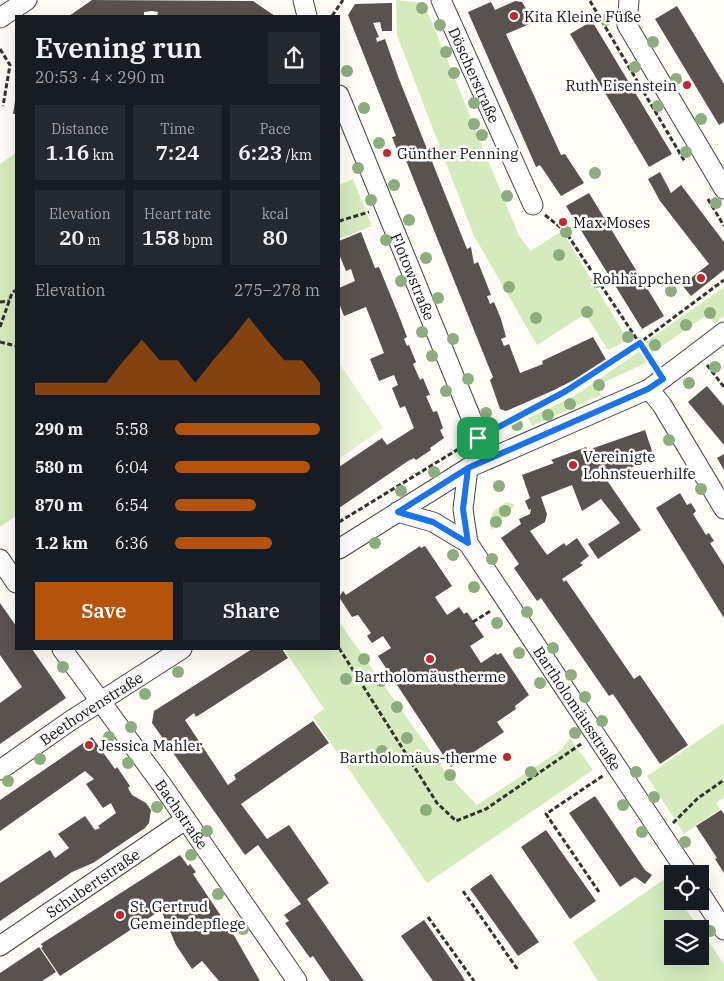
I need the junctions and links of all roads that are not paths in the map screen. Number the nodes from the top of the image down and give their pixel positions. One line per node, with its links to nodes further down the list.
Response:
1 (27, 0): 6 (street)
2 (303, 0): 5 (street)
3 (441, 0): 9 (street, Döscherstraße)
4 (628, 0): 8 (street)
5 (307, 15)
6 (0, 18)
7 (340, 97): 12 (street, Flotowstraße)
8 (724, 189)
9 (533, 205)
10 (724, 332): 11 (street)
11 (656, 384): 12 (street); 14 (street)
12 (488, 459): 13 (street)
13 (468, 468): 15 (street); 16 (street, Bartholomäusstraße)
14 (724, 509)
15 (398, 512): 16 (street, Bartholomäusstraße); 17 (street)
16 (468, 543): 25 (street, Bartholomäusstraße)
17 (340, 549)
18 (0, 559): 19 (street)
19 (15, 581)
20 (63, 650): 22 (street, Bachstraße)
21 (180, 650): 22 (street, Beethovenstraße)
22 (100, 702): 23 (street, Beethovenstraße); 24 (street, Bachstraße)
23 (0, 770)
24 (185, 820): 28 (street, Schubertstraße); 29 (street, Bachstraße)
25 (682, 865)
26 (709, 907): 27 (street)
27 (724, 930)
28 (0, 946)
29 (297, 981)

